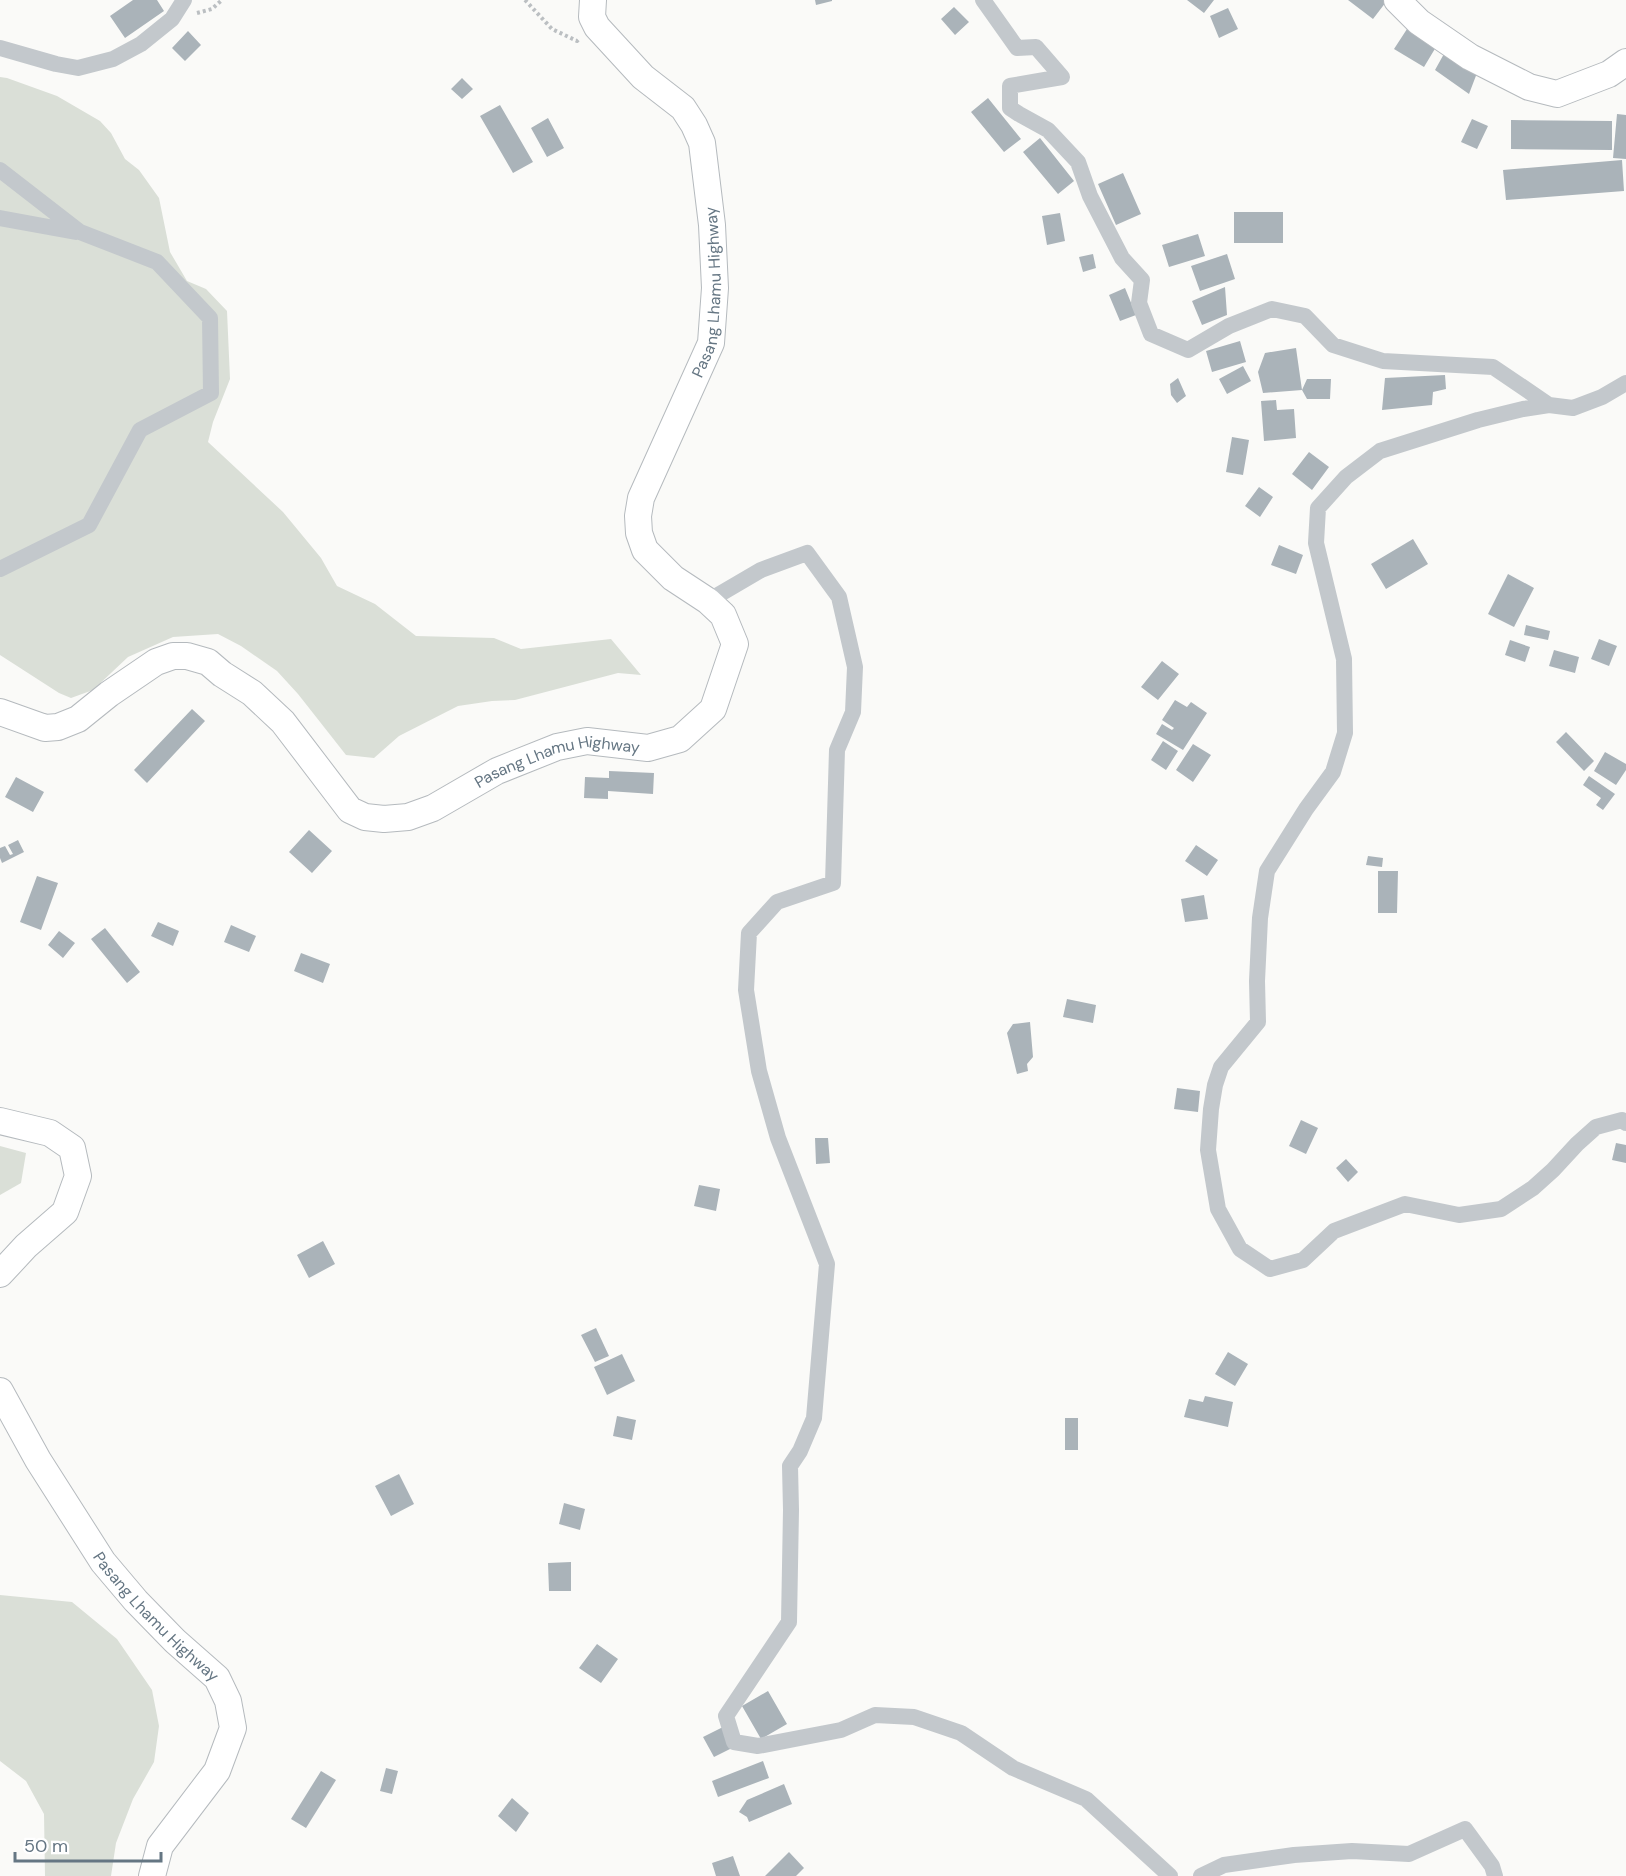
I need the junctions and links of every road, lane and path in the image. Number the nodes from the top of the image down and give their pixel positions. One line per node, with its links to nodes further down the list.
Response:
1 (184, 0): 7 (street)
2 (525, 0): 6 (path)
3 (593, 0): 6 (main road)
4 (984, 0): 13 (street)
5 (1397, 0): 8 (main road)
6 (597, 27): 15 (main road, Pasang Lhamu Highway)
7 (0, 48)
8 (1626, 62)
9 (0, 170): 11 (street)
10 (0, 218): 11 (street)
11 (80, 232): 14 (street)
12 (1626, 383): 13 (street)
13 (1549, 405): 18 (street)
14 (0, 569)
15 (708, 602): 16 (main road, Pasang Lhamu Highway); 22 (street)
16 (0, 712)
17 (0, 1121): 19 (main road)
18 (1626, 1123)
19 (0, 1274)
20 (0, 1391): 21 (main road, Pasang Lhamu Highway)
21 (152, 1876)
22 (1170, 1876)
23 (1201, 1876): 24 (street)
24 (1495, 1876)

